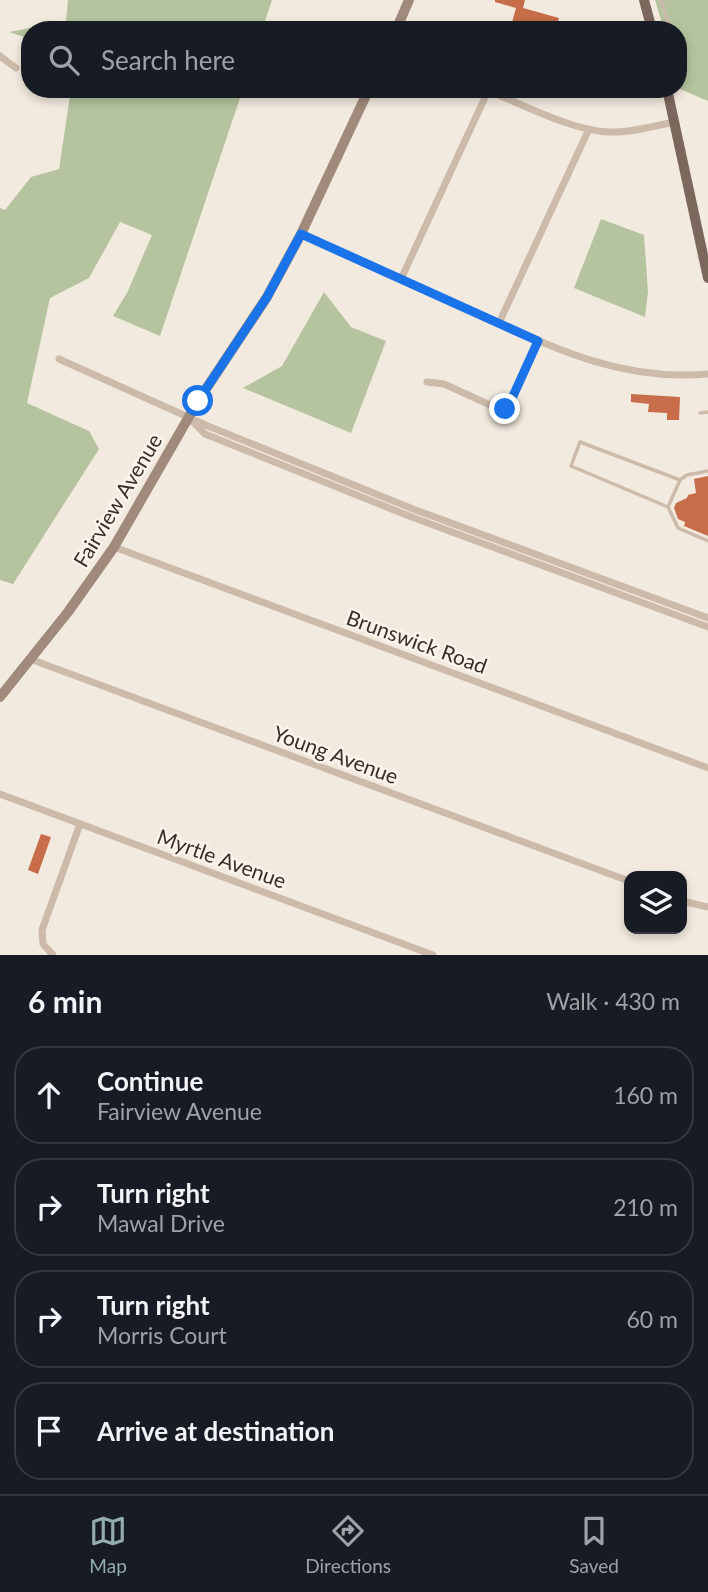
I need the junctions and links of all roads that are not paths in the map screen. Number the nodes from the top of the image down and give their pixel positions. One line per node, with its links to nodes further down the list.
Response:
1 (409, 0): 4 (main road)
2 (644, 0): 5 (main road)
3 (661, 0): 6 (lane)
4 (400, 21)
5 (650, 21)
6 (668, 21)
7 (0, 56): 8 (street)
8 (16, 68)
9 (365, 98): 15 (main road, Fairview Avenue)
10 (482, 98): 18 (street)
11 (507, 98): 14 (street)
12 (669, 98): 13 (main road)
13 (675, 122): 14 (street); 16 (main road)
14 (589, 129): 19 (street)
15 (301, 234): 18 (street); 26 (main road, Fairview Avenue)
16 (706, 259): 17 (main road)
17 (708, 278)
18 (401, 279): 19 (street)
19 (499, 323): 20 (street)
20 (538, 341): 22 (street); 23 (street)
21 (59, 359): 26 (street)
22 (708, 374)
23 (427, 382)
24 (708, 412): 25 (lane)
25 (700, 413)
26 (189, 418): 31 (main road, Fairview Avenue); 32 (street)
27 (708, 471): 28 (lane)
28 (680, 480): 29 (lane); 29 (lane)
29 (668, 507): 30 (lane)
30 (708, 541)
31 (114, 547): 35 (main road, Fairview Avenue); 37 (street, Brunswick Road)
32 (684, 614): 33 (street); 34 (street)
33 (708, 618)
34 (708, 627)
35 (30, 659): 36 (main road, Fairview Avenue); 40 (street, Young Avenue)
36 (0, 697)
37 (708, 768)
38 (0, 794): 39 (street, Myrtle Avenue)
39 (80, 824): 43 (street); 44 (street, Myrtle Avenue)
40 (624, 879)
41 (687, 902): 42 (street)
42 (708, 907)
43 (53, 955)
44 (433, 955)

